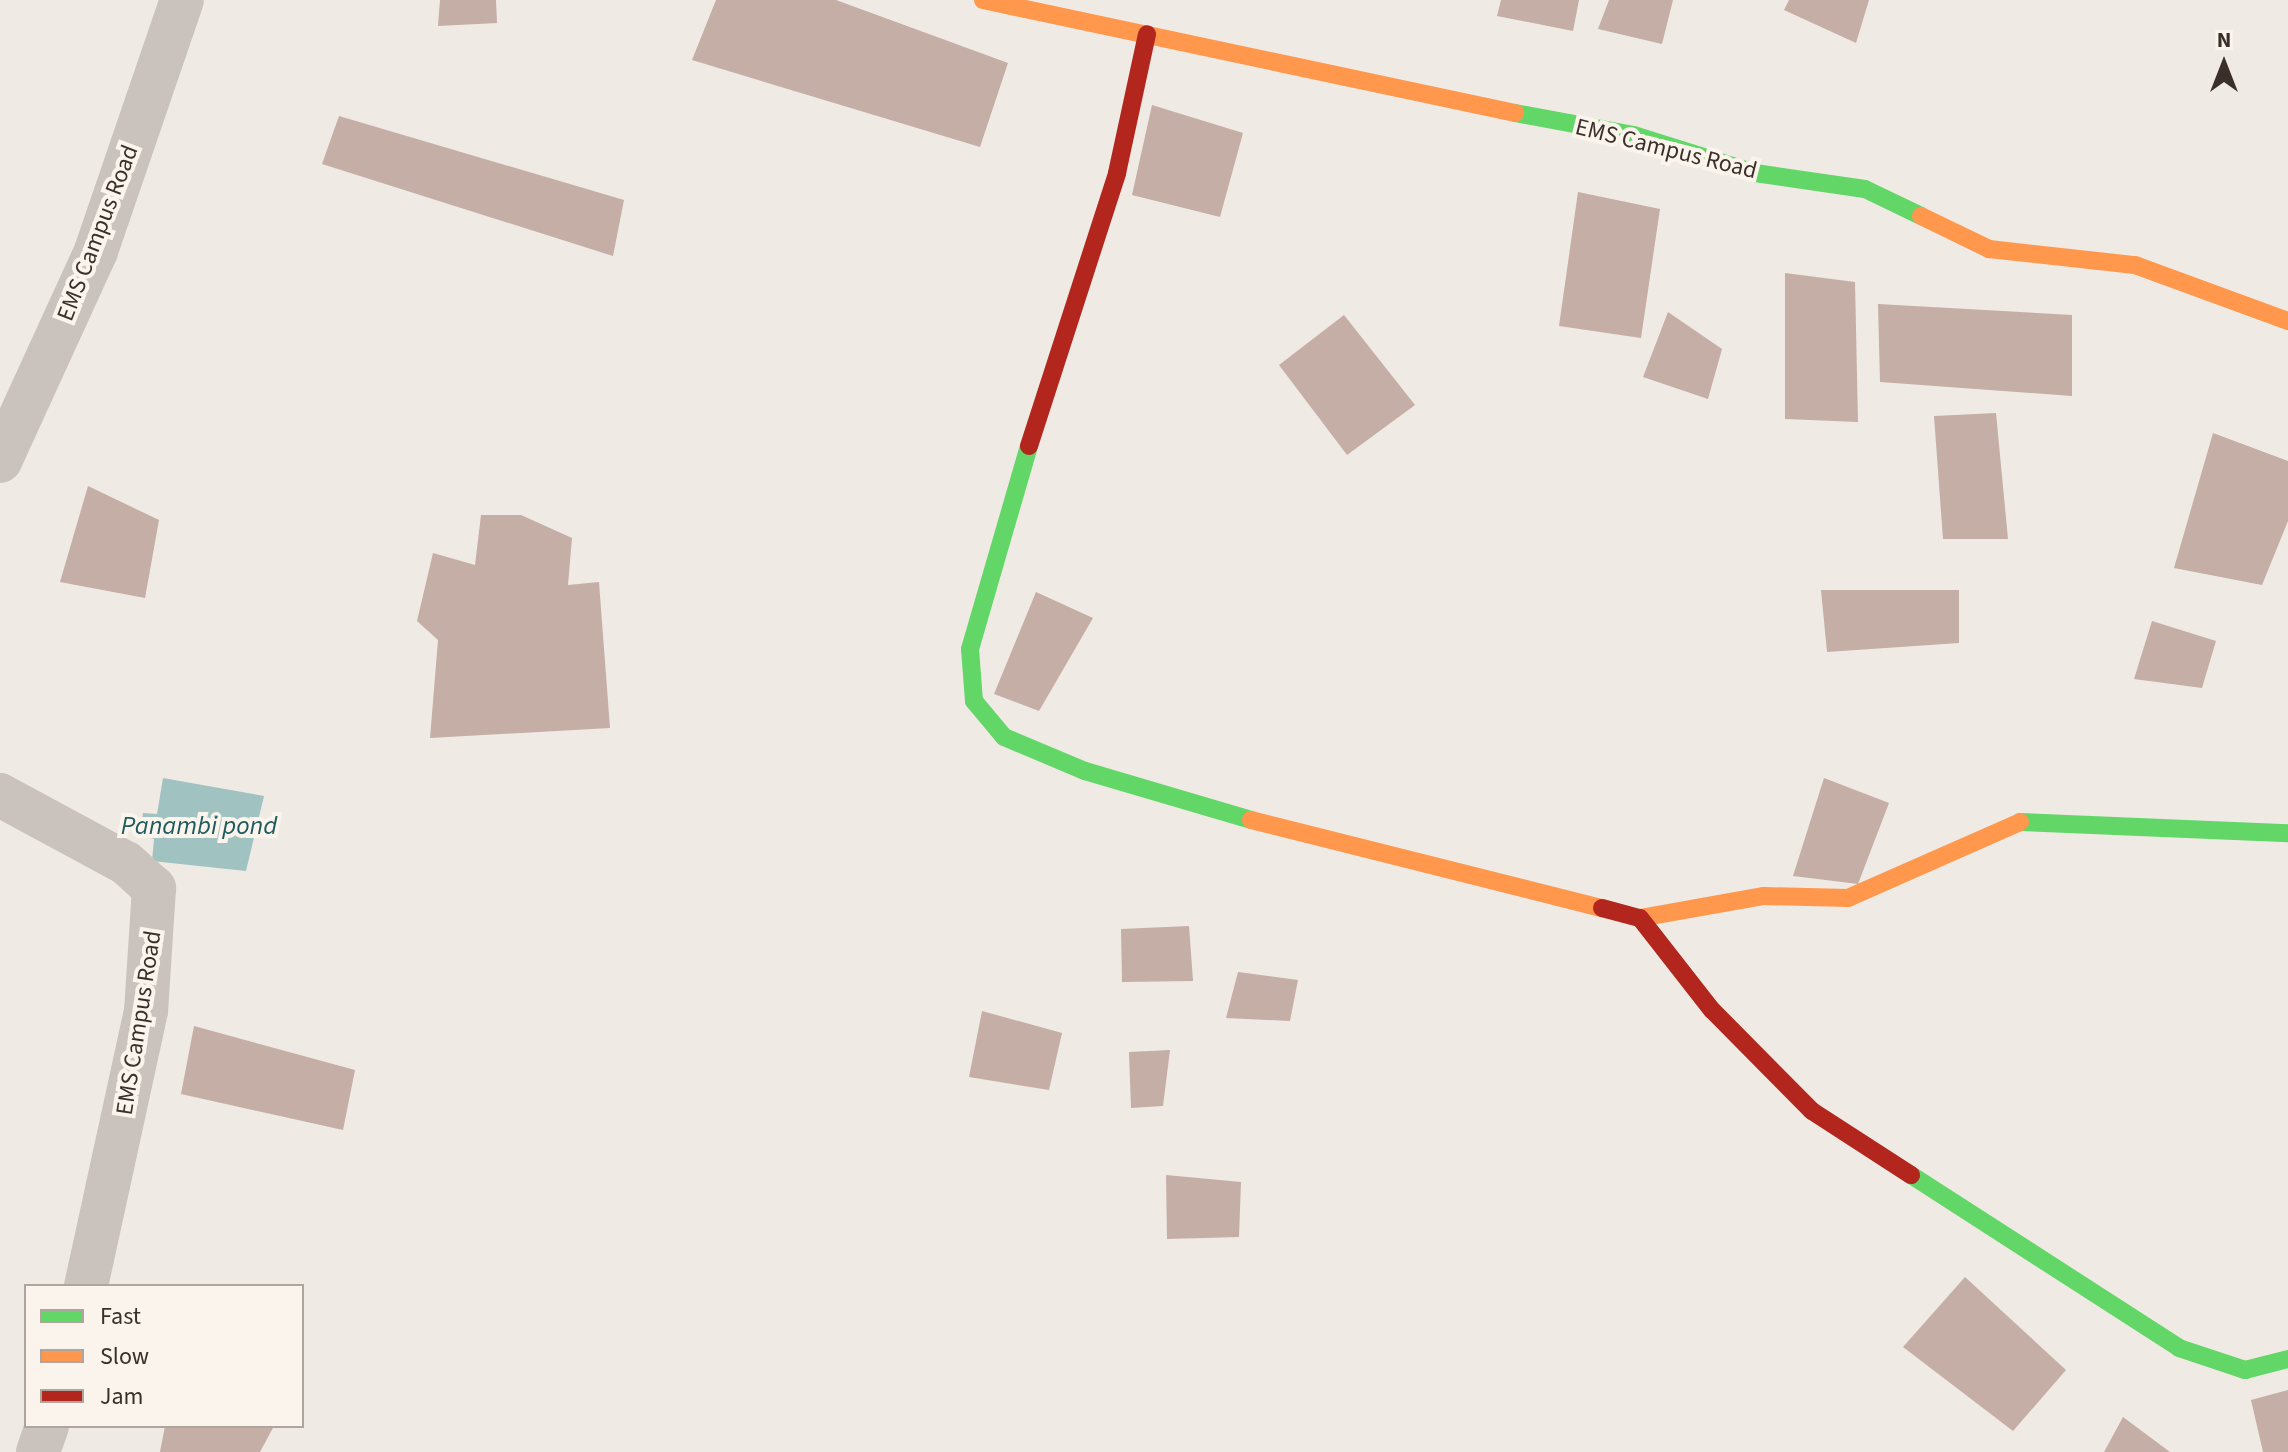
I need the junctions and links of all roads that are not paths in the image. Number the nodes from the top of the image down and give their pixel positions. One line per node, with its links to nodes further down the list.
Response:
1 (182, 0): 5 (street, EMS Campus Road)
2 (983, 0): 3 (street, EMS Campus Road)
3 (1147, 34): 4 (street, EMS Campus Road); 8 (street)
4 (2288, 321)
5 (0, 461)
6 (0, 795): 9 (street, EMS Campus Road)
7 (2288, 833): 8 (street)
8 (1640, 918): 10 (street)
9 (86, 1284)
10 (2288, 1359)
11 (46, 1428): 12 (street)
12 (38, 1452)

